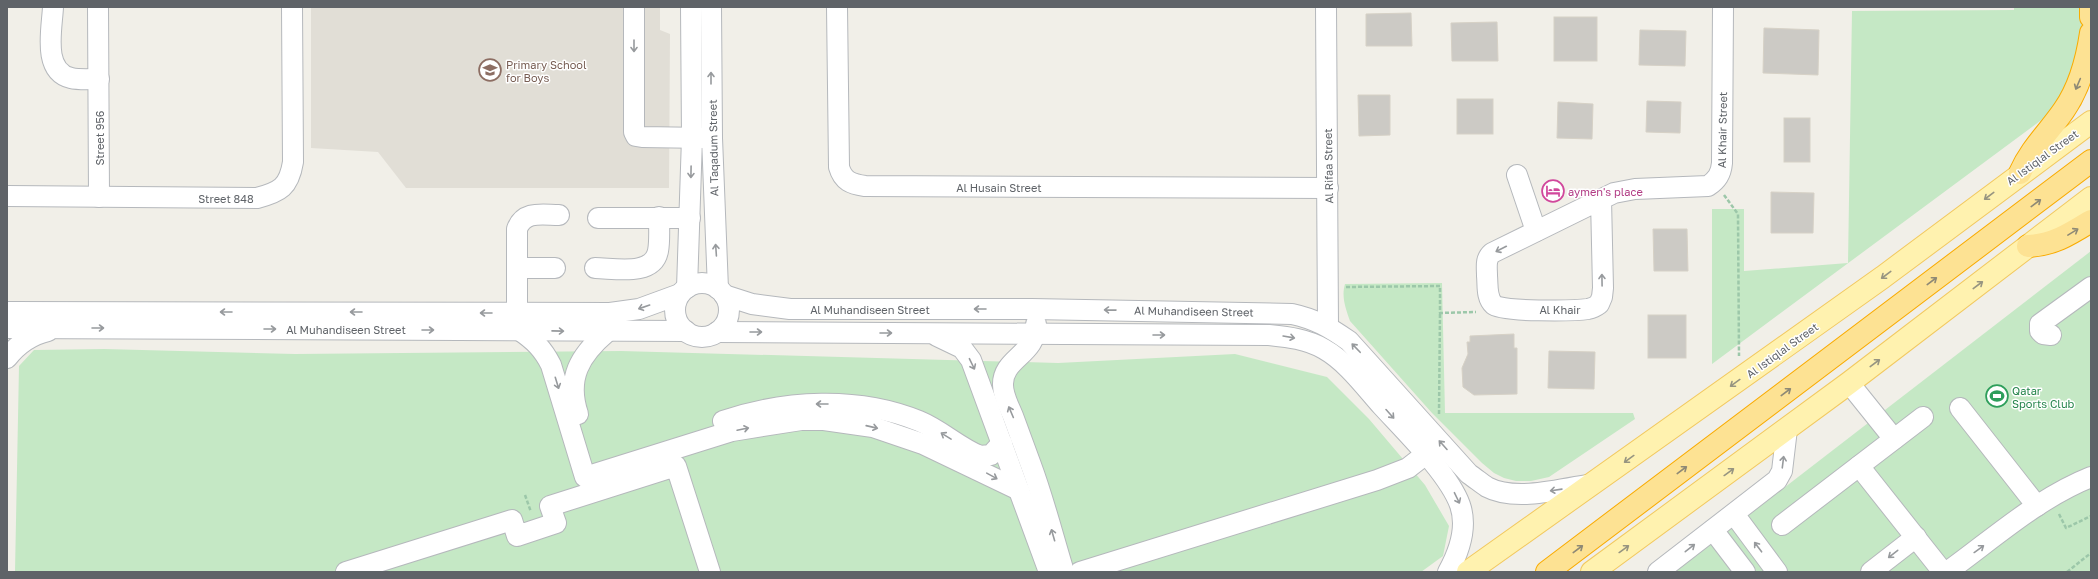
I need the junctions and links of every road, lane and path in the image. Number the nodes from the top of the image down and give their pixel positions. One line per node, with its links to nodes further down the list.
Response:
1 (53, 7): 13 (street)
2 (98, 7): 13 (street, Street 956)
3 (292, 7): 23 (street, Street 848)
4 (634, 7): 15 (street, one-way to 15)
5 (691, 7): 15 (street, Al Taqadum Street)
6 (711, 7): 16 (street, Al Taqadum Street, one-way to 6)
7 (837, 7): 21 (street, Al Husain Street)
8 (1326, 7): 21 (street, Al Rifaa Street)
9 (1723, 7): 20 (street, Al Khair Street)
10 (2091, 7): 11 (highway)
11 (2091, 17)
12 (2091, 33): 18 (highway, one-way to 18)
13 (99, 78): 23 (street, Street 956)
14 (2091, 122): 18 (main road, Al Istiqlal Street)
15 (692, 138): 16 (street); 29 (street, Al Taqadum Street, one-way to 29)
16 (712, 138): 39 (street, Al Taqadum Street, one-way to 16)
17 (2091, 160): 88 (highway, one-way to 17)
18 (2020, 173): 55 (main road, Al Istiqlal Street, one-way to 55)
19 (1517, 175): 31 (street)
20 (1715, 181): 25 (street, Al Khair Street); 55 (path)
21 (1328, 188): 36 (street, Al Rifaa Street)
22 (7, 196): 23 (street, Street 848)
23 (99, 197)
24 (2091, 198): 32 (main road)
25 (1601, 199): 31 (street); 40 (street, Al Khair, one-way to 25)
26 (559, 215): 33 (street)
27 (660, 217): 28 (street); 29 (street); 35 (street)
28 (598, 218)
29 (690, 218): 38 (street, Al Taqadum Street)
30 (2091, 221): 32 (highway, one-way to 30)
31 (1536, 232): 40 (street, one-way to 40)
32 (2028, 246): 56 (main road, one-way to 32)
33 (517, 268): 34 (street); 44 (street)
34 (555, 268)
35 (595, 268)
36 (1328, 287): 43 (path); 45 (street, Al Rifaa Street)
37 (2091, 287): 53 (street)
38 (684, 291): 39 (street); 44 (street, Al Muhandiseen Street, one-way to 44); 49 (street)
39 (721, 292): 41 (street, Al Muhandiseen Street, one-way to 39); 50 (street)
40 (1495, 306): 43 (path)
41 (1032, 309): 45 (street, Al Muhandiseen Street, one-way to 41); 52 (street)
42 (7, 312): 44 (street, Al Muhandiseen Street, one-way to 42)
43 (1440, 313): 60 (path)
44 (518, 321): 47 (street, Al Muhandiseen Street, one-way to 44); 48 (street, Al Muhandiseen Street, one-way to 48); 66 (street, one-way to 66)
45 (1328, 326): 60 (street, Al Muhandiseen Street, one-way to 45)
46 (7, 328): 47 (street, Al Muhandiseen Street)
47 (59, 329): 54 (street)
48 (607, 332): 49 (street, Al Muhandiseen Street); 66 (street)
49 (686, 332): 50 (street)
50 (717, 332): 51 (street, Al Muhandiseen Street, one-way to 51)
51 (932, 333): 52 (street, Al Muhandiseen Street); 62 (street, one-way to 62)
52 (1036, 335): 64 (street, Al Muhandiseen Street, one-way to 64); 84 (street, one-way to 52)
53 (2051, 335)
54 (7, 358)
55 (1740, 380): 68 (main road, Al Istiqlal Street, one-way to 68)
56 (1849, 383): 59 (main road); 61 (street)
57 (1960, 408): 71 (street)
58 (1923, 417): 61 (street)
59 (1787, 429): 73 (street, one-way to 59); 89 (main road, one-way to 59)
60 (1438, 438): 68 (street, Al Muhandiseen Street, one-way to 60)
61 (1894, 439): 65 (street)
62 (1002, 443): 66 (street, one-way to 66); 69 (street)
63 (683, 446): 66 (street); 69 (street, one-way to 69); 82 (street)
64 (1426, 454): 85 (street); 86 (street, Al Muhandiseen Street, one-way to 86)
65 (1859, 466): 75 (street); 78 (street)
66 (595, 468)
67 (2091, 477): 71 (street)
68 (1594, 484): 87 (main road, Al Istiqlal Street)
69 (1019, 490): 83 (street)
70 (525, 495): 72 (path)
71 (2037, 506): 95 (street, one-way to 71)
72 (531, 512)
73 (1734, 514): 77 (street); 92 (street, one-way to 73)
74 (2091, 516): 76 (path)
75 (1782, 525)
76 (2072, 525)
77 (1713, 530): 90 (street, one-way to 77); 91 (street)
78 (1916, 537): 93 (street, one-way to 93); 94 (street)
79 (2091, 553): 96 (path)
80 (346, 572): 81 (street)
81 (710, 572)
82 (723, 572)
83 (1049, 572)
84 (1064, 572)
85 (1080, 572)
86 (1448, 572)
87 (1468, 572)
88 (1547, 572)
89 (1592, 572)
90 (1658, 572)
91 (1745, 572)
92 (1777, 572)
93 (1871, 572)
94 (1943, 572)
95 (1947, 572)
96 (2066, 572)

